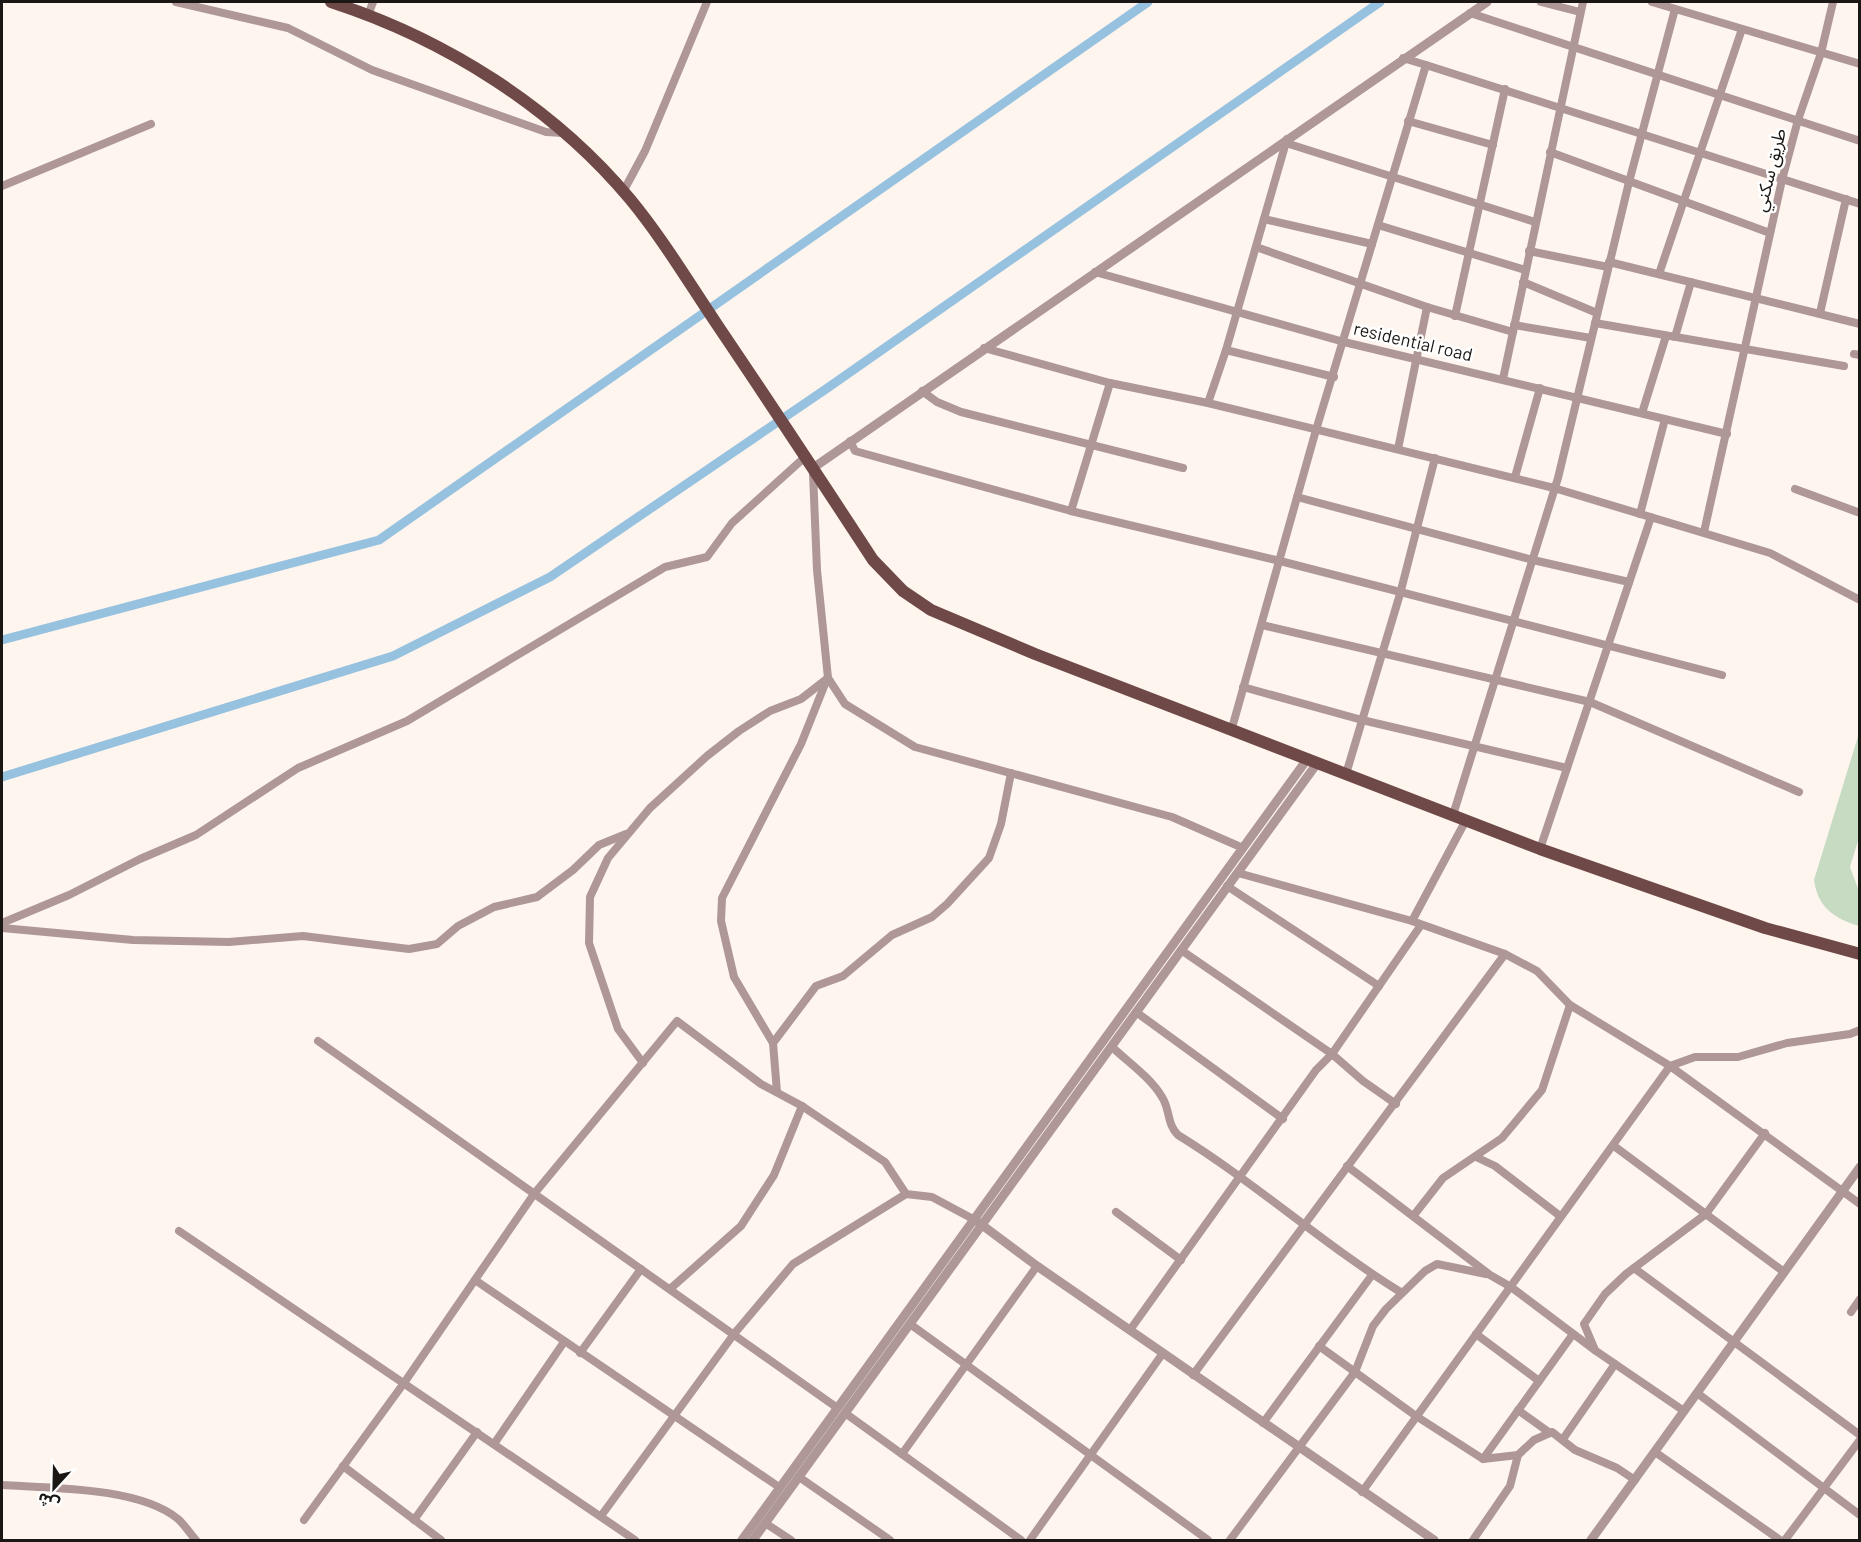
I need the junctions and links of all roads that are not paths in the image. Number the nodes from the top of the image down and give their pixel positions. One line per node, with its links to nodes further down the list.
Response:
1 (176, 2): 27 (street)
2 (331, 2): 13 (main road)
3 (373, 2): 13 (street)
4 (707, 2): 38 (street)
5 (1487, 2): 12 (street)
6 (1540, 2): 11 (street)
7 (1583, 2): 11 (street)
8 (1652, 2): 10 (street)
9 (1833, 2): 16 (street, طريق سكني)
10 (1675, 9): 14 (street); 20 (street)
11 (1580, 12): 15 (street)
12 (1470, 13): 15 (street); 17 (street)
13 (368, 15): 27 (main road)
14 (1742, 29): 16 (street); 22 (street)
15 (1572, 45): 20 (street); 23 (street)
16 (1821, 53): 18 (street); 24 (street, طريق سكني)
17 (1403, 58): 19 (street); 29 (street)
18 (1860, 64)
19 (1426, 65): 21 (street); 25 (street)
20 (1657, 75): 22 (street); 28 (street)
21 (1505, 89): 23 (street); 31 (street)
22 (1720, 96): 24 (street); 33 (street)
23 (1561, 106): 28 (street); 32 (street)
24 (1798, 120): 30 (street); 35 (street, طريق سكني)
25 (1408, 121): 31 (street); 34 (street)
26 (151, 124): 37 (street)
27 (563, 133): 38 (main road)
28 (1641, 133): 33 (street); 36 (street)
29 (1286, 141): 34 (street); 43 (street); 53 (street)
30 (1860, 141)
31 (1493, 145): 42 (street)
32 (1550, 152): 36 (street); 44 (street)
33 (1700, 153): 35 (street); 40 (street)
34 (1392, 176): 42 (street); 45 (street)
35 (1782, 180): 39 (street); 46 (street, طريق سكني)
36 (1629, 182): 40 (street); 51 (street)
37 (2, 186)
38 (623, 192): 90 (main road)
39 (1846, 199): 41 (street); 62 (street)
40 (1683, 203): 46 (street); 54 (street)
41 (1860, 204)
42 (1481, 206): 44 (street); 50 (street)
43 (1264, 219): 47 (street); 48 (street)
44 (1535, 222): 49 (street)
45 (1378, 225): 47 (street); 50 (street)
46 (1770, 233): 58 (street, طريق سكني)
47 (1372, 244): 55 (street)
48 (1256, 247): 55 (street); 60 (street)
49 (1529, 251): 51 (street); 52 (street)
50 (1471, 254): 52 (street); 63 (street)
51 (1608, 265): 54 (street); 61 (street)
52 (1525, 270): 56 (street)
53 (1095, 272): 60 (street, residential road); 71 (street)
54 (1659, 274): 57 (street)
55 (1361, 282): 59 (street); 70 (street)
56 (1523, 282): 61 (street); 66 (street)
57 (1691, 282): 58 (street); 68 (street)
58 (1756, 297): 62 (street); 73 (street, طريق سكني)
59 (1427, 307): 63 (street); 74 (street)
60 (1238, 311): 70 (street, residential road); 72 (street)
61 (1597, 313): 64 (street)
62 (1820, 313): 65 (street)
63 (1455, 316): 66 (street)
64 (1595, 323): 67 (street); 69 (street)
65 (1860, 324)
66 (1513, 329): 69 (street); 77 (street)
67 (1666, 336): 68 (street); 83 (street)
68 (1675, 337): 73 (street)
69 (1591, 338): 81 (street)
70 (1344, 342): 74 (street, residential road); 76 (street)
71 (984, 348): 78 (street); 80 (street)
72 (1226, 350): 76 (street); 82 (street)
73 (1746, 350): 75 (street); 86 (street, طريق سكني)
74 (1417, 359): 77 (street, residential road); 89 (street)
75 (1844, 366)
76 (1334, 377): 85 (street)
77 (1503, 379): 79 (street, residential road)
78 (1110, 383): 82 (street); 88 (street)
79 (1539, 388): 81 (street, residential road); 94 (street)
80 (922, 391): 87 (street); 88 (street)
81 (1577, 396): 83 (street, residential road); 95 (street)
82 (1208, 403): 85 (street)
83 (1642, 412): 84 (street, residential road)
84 (1665, 418): 86 (street, residential road); 100 (street)
85 (1316, 430): 89 (street); 97 (street)
86 (1728, 434): 103 (street, طريق سكني)
87 (850, 441): 92 (street); 98 (street)
88 (1091, 446): 93 (street); 98 (street)
89 (1398, 449): 91 (street)
90 (805, 457): 92 (main road); 134 (street)
91 (1435, 458): 94 (street); 102 (street)
92 (813, 468): 114 (street); 119 (main road)
93 (1183, 468)
94 (1515, 477): 95 (street)
95 (1554, 488): 100 (street); 104 (street)
96 (1796, 489): 99 (street)
97 (1297, 497): 102 (street); 105 (street)
98 (1071, 511): 105 (street)
99 (1860, 513)
100 (1640, 514): 101 (street)
101 (1651, 517): 103 (street); 106 (street)
102 (1416, 528): 104 (street); 107 (street)
103 (1704, 532): 108 (street)
104 (1533, 560): 106 (street); 109 (street)
105 (1280, 561): 107 (street); 110 (street)
106 (1629, 582): 111 (street)
107 (1400, 594): 109 (street); 112 (street)
108 (1860, 600)
109 (1514, 623): 111 (street); 115 (street)
110 (1262, 625): 112 (street); 116 (street)
111 (1608, 646): 113 (street); 117 (street)
112 (1382, 653): 115 (street); 118 (street)
113 (1722, 675)
114 (828, 678): 123 (street); 128 (street); 145 (street)
115 (1497, 681): 117 (street); 120 (street)
116 (1243, 687): 118 (street); 119 (street)
117 (1590, 702): 122 (street); 125 (street)
118 (1362, 720): 120 (street); 124 (street)
119 (1232, 728): 121 (main road)
120 (1476, 747): 122 (street); 126 (street)
121 (1313, 760): 124 (main road); 129 (street); 131 (street)
122 (1568, 768): 130 (street)
123 (1011, 773): 129 (street); 145 (street)
124 (1346, 774): 126 (main road)
125 (1799, 792)
126 (1453, 815): 127 (main road)
127 (1466, 820): 130 (main road); 133 (street)
128 (626, 834): 136 (street); 148 (street)
129 (1243, 848): 168 (street)
130 (1540, 849): 139 (main road)
131 (1238, 873): 132 (street); 133 (street)
132 (1227, 886): 137 (street); 140 (street)
133 (1412, 921): 135 (street)
134 (2, 923)
135 (1421, 925): 138 (street); 140 (street)
136 (2, 928)
137 (1180, 950): 142 (street); 147 (street)
138 (1505, 954): 141 (street); 151 (street)
139 (1860, 954)
140 (1379, 986): 147 (street)
141 (1570, 1005): 149 (street); 156 (street)
142 (1136, 1012): 146 (street); 153 (street)
143 (1860, 1030): 149 (street)
144 (318, 1041): 161 (street)
145 (773, 1043): 150 (street)
146 (1112, 1047): 159 (street); 169 (street)
147 (1332, 1054): 151 (street); 153 (street)
148 (643, 1063): 150 (street); 161 (street)
149 (1670, 1066): 154 (street); 155 (street)
150 (777, 1092): 152 (street)
151 (1396, 1104): 157 (street)
152 (802, 1106): 162 (street); 181 (street)
153 (1282, 1119): 159 (street)
154 (1765, 1133): 160 (street); 165 (street)
155 (1614, 1146): 165 (street); 167 (street)
156 (1476, 1156): 166 (street); 167 (street)
157 (1347, 1166): 166 (street); 170 (street)
158 (1860, 1167): 160 (street)
159 (1240, 1176): 170 (street); 172 (street)
160 (1842, 1191): 163 (street); 176 (street)
161 (534, 1194): 175 (street); 179 (street)
162 (906, 1194): 168 (street); 187 (street)
163 (1860, 1204)
164 (1116, 1212): 172 (street)
165 (1706, 1214): 174 (street); 176 (street)
166 (1414, 1215): 178 (street)
167 (1560, 1216): 180 (street)
168 (973, 1219): 169 (street); 203 (street)
169 (983, 1224): 173 (street); 185 (street)
170 (1305, 1224): 177 (street); 199 (street)
171 (179, 1231): 201 (street)
172 (1182, 1260): 186 (street)
173 (1037, 1266): 186 (street); 197 (street)
174 (1634, 1268): 191 (street); 193 (street)
175 (641, 1269): 181 (street); 194 (street)
176 (1784, 1272): 191 (street)
177 (1372, 1275): 182 (street); 192 (street)
178 (1490, 1275): 180 (street); 182 (street)
179 (475, 1280): 190 (street); 201 (street)
180 (1511, 1287): 188 (street); 189 (street)
181 (670, 1289): 187 (street)
182 (1401, 1293): 198 (street)
183 (1860, 1299): 184 (street)
184 (1851, 1312)
185 (910, 1324): 197 (street); 206 (street)
186 (1130, 1330): 195 (street)
187 (734, 1334): 203 (street); 208 (street)
188 (1476, 1334): 200 (street); 207 (street)
189 (1573, 1334): 193 (street); 200 (street)
190 (564, 1342): 194 (street); 215 (street)
191 (1734, 1342): 202 (street); 212 (street)
192 (1319, 1346): 198 (street); 209 (street)
193 (1596, 1351): 196 (street)
194 (580, 1353): 208 (street)
195 (1163, 1353): 199 (street); 219 (street)
196 (1615, 1364): 205 (street); 213 (street)
197 (966, 1365): 218 (street); 219 (street)
198 (1355, 1372): 207 (street); 216 (street)
199 (1193, 1375): 209 (street)
200 (1539, 1381): 204 (street)
201 (404, 1383): 210 (street); 222 (street)
202 (1697, 1393): 205 (street); 227 (street)
203 (836, 1407): 226 (street)
204 (1518, 1410): 211 (street); 221 (street)
205 (1684, 1411): 217 (street)
206 (845, 1413): 218 (street); 223 (street)
207 (1416, 1416): 221 (street); 228 (street)
208 (674, 1417): 226 (street); 230 (street)
209 (1263, 1423): 216 (street)
210 (477, 1432): 215 (street); 232 (street)
211 (1550, 1433): 213 (street); 220 (street)
212 (1860, 1435)
213 (1563, 1439): 224 (street)
214 (1860, 1440): 227 (street)
215 (494, 1444): 230 (street)
216 (1300, 1449): 228 (street); 244 (street)
217 (1655, 1452): 224 (street); 248 (street)
218 (902, 1454): 241 (street)
219 (1091, 1455): 242 (street); 243 (street)
220 (1518, 1455): 221 (street); 246 (street)
221 (1483, 1459)
222 (343, 1466): 231 (street); 232 (street)
223 (799, 1477): 233 (street); 240 (street)
224 (1635, 1480): 247 (street)
225 (2, 1485): 234 (street)
226 (779, 1487): 237 (street)
227 (1824, 1488): 229 (street); 249 (street)
228 (1362, 1492): 245 (street)
229 (1860, 1515)
230 (601, 1516): 236 (street)
231 (304, 1520)
232 (414, 1520): 235 (street)
233 (765, 1523): 238 (street); 239 (street)
234 (196, 1540)
235 (441, 1540)
236 (635, 1540)
237 (742, 1540)
238 (753, 1540)
239 (790, 1540)
240 (890, 1540)
241 (1021, 1540)
242 (1030, 1540)
243 (1209, 1540)
244 (1230, 1540)
245 (1434, 1540)
246 (1473, 1540)
247 (1591, 1540)
248 (1780, 1540)
249 (1785, 1540)

